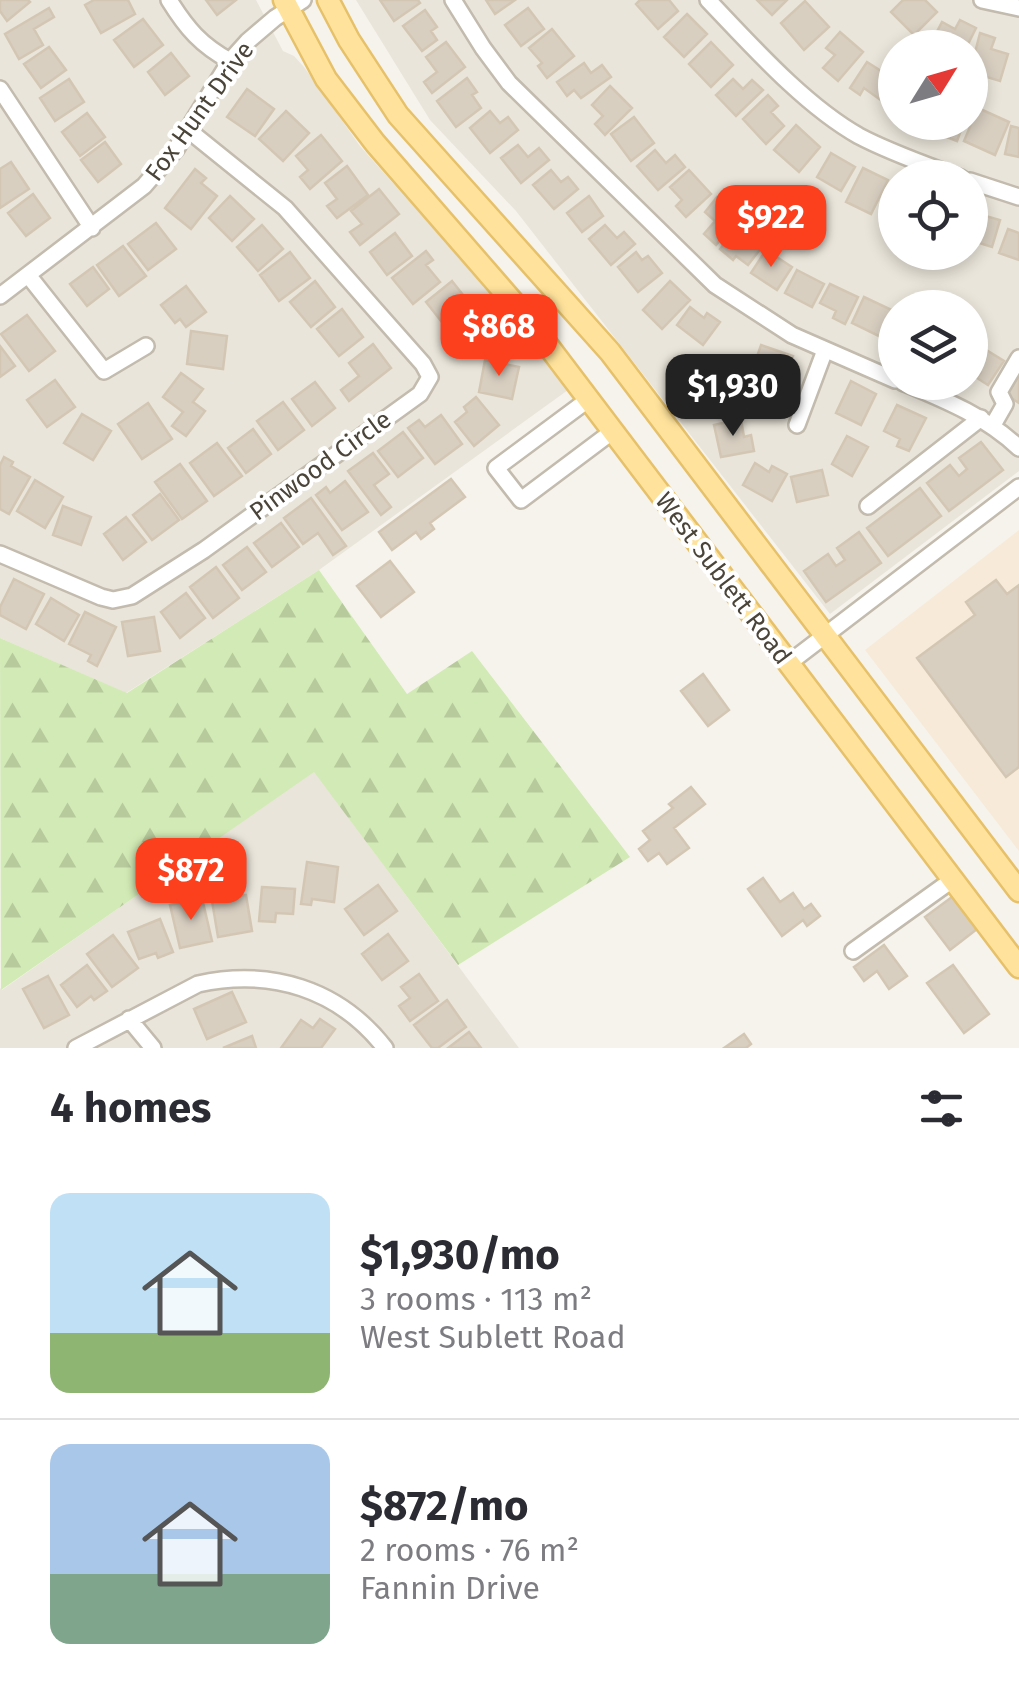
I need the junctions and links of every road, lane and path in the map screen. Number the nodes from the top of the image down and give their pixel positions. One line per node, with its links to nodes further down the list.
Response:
1 (169, 0): 8 (street)
2 (328, 0): 30 (main road, West Sublett Road)
3 (454, 0): 18 (street)
4 (708, 0): 11 (street)
5 (982, 0): 7 (street)
6 (292, 3): 8 (street, Fox Hunt Drive); 21 (main road, West Sublett Road)
7 (1019, 8)
8 (230, 62): 10 (street, Fox Hunt Drive)
9 (0, 90): 14 (street)
10 (187, 128): 14 (street, Fox Hunt Drive); 29 (street, Pinwood Circle)
11 (917, 160)
12 (988, 187): 13 (street)
13 (1019, 198)
14 (92, 228): 15 (street, Fox Hunt Drive)
15 (28, 275): 16 (street, Fox Hunt Drive); 17 (street)
16 (0, 296)
17 (146, 346)
18 (826, 350): 20 (street); 24 (street)
19 (1019, 358): 23 (street)
20 (878, 373)
21 (589, 400): 25 (main road, West Sublett Road); 25 (street)
22 (941, 400): 23 (street)
23 (987, 421): 26 (street); 28 (street)
24 (797, 425)
25 (613, 431): 31 (main road, West Sublett Road)
26 (1019, 448)
27 (1017, 493): 30 (street)
28 (868, 506)
29 (0, 554)
30 (826, 637): 31 (street); 33 (main road, West Sublett Road)
31 (789, 664): 32 (main road, West Sublett Road)
32 (952, 880): 34 (street); 35 (main road, West Sublett Road)
33 (1019, 892)
34 (853, 951)
35 (1019, 967)
36 (129, 1019): 37 (street); 38 (street); 39 (street)
37 (76, 1048)
38 (154, 1048)
39 (386, 1048)

